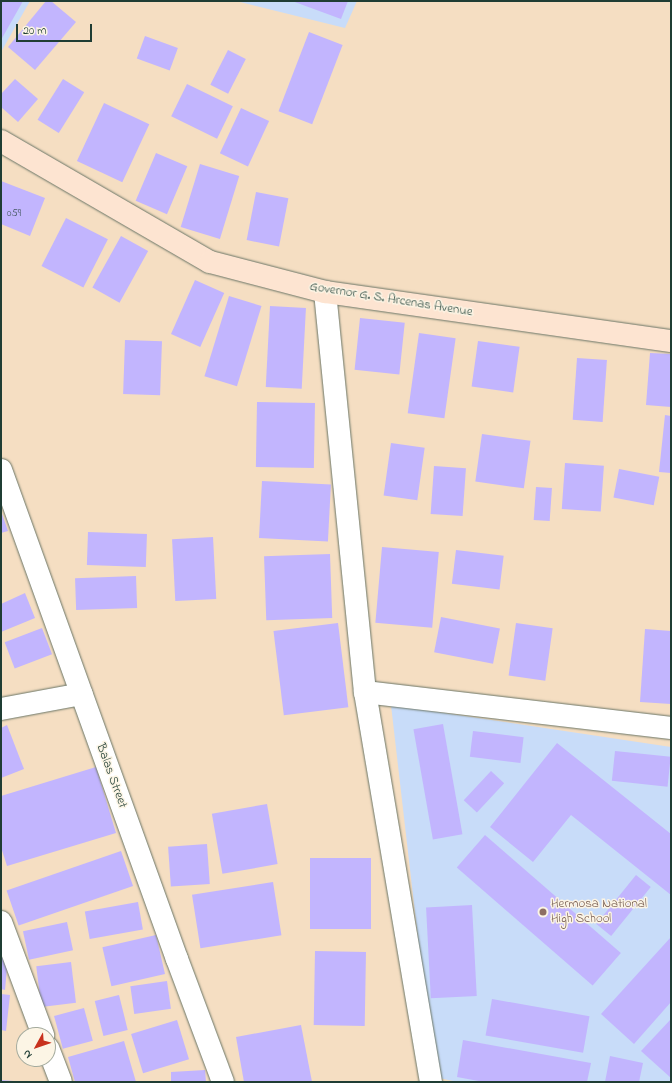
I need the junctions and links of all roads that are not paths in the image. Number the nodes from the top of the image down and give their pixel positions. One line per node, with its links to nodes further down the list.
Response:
1 (1, 140): 2 (main road, Governor G. S. Arcenas Avenue)
2 (324, 292): 3 (main road, Governor G. S. Arcenas Avenue); 5 (street)
3 (671, 341)
4 (1, 470): 6 (street, Balas Street)
5 (365, 692): 8 (street); 14 (street)
6 (82, 694): 7 (street); 13 (street, Balas Street)
7 (1, 709)
8 (671, 728)
9 (1, 922): 10 (street)
10 (40, 1027)
11 (55, 1067): 12 (street)
12 (61, 1082)
13 (224, 1082)
14 (431, 1082)

